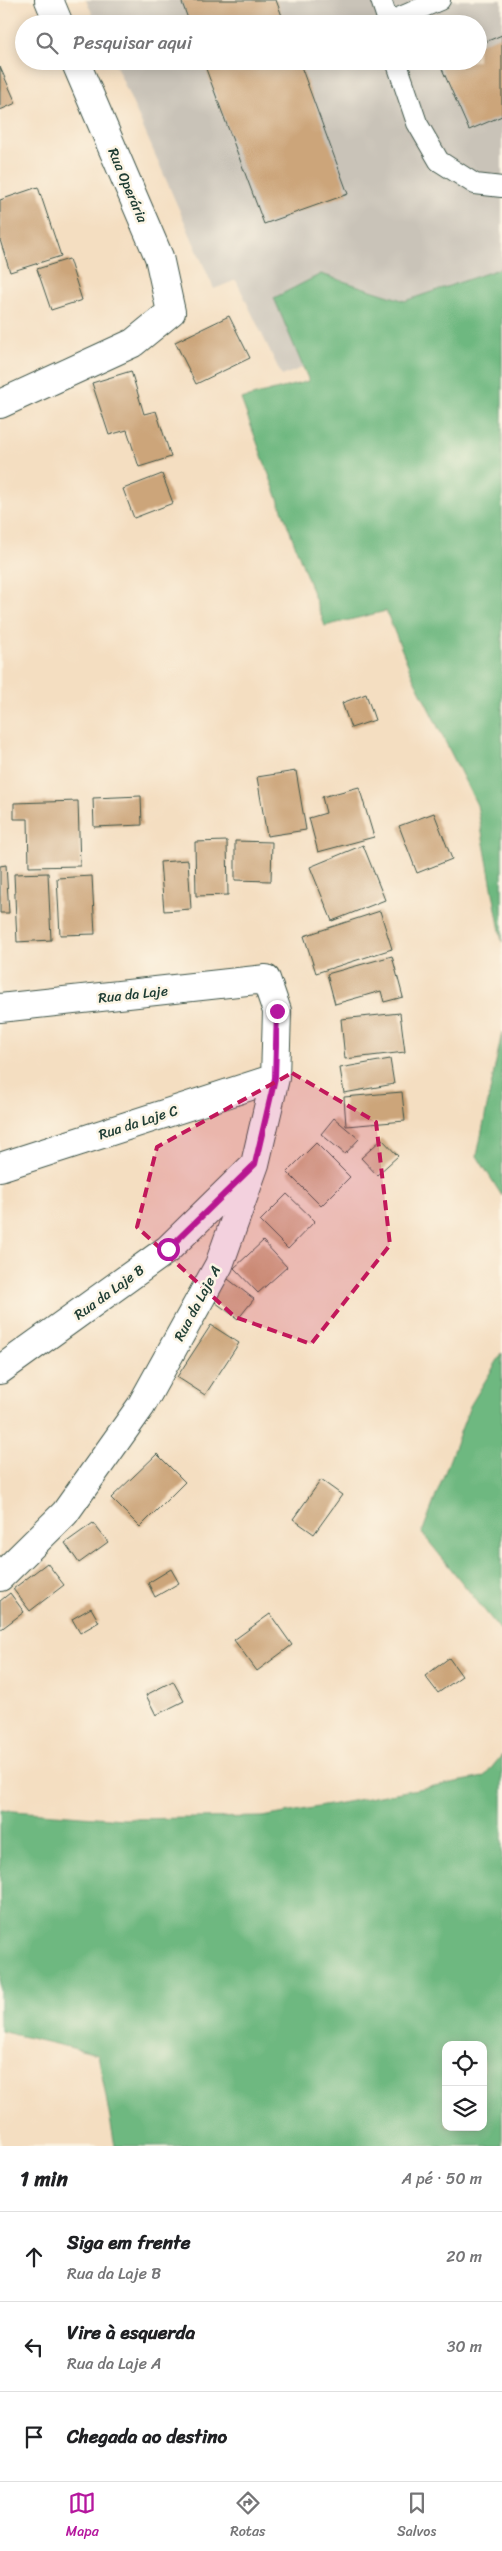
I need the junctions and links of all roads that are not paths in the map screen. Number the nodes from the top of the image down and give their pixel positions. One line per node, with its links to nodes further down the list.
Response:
1 (49, 0): 4 (street)
2 (381, 0): 5 (lane)
3 (440, 0): 6 (lane)
4 (55, 15)
5 (386, 15)
6 (407, 15)
7 (79, 70): 10 (street, Rua Operária)
8 (399, 70): 9 (lane)
9 (502, 187)
10 (0, 404)
11 (266, 979): 12 (street, Rua da Laje); 13 (street, Rua da Laje A)
12 (0, 1008)
13 (275, 1078): 14 (street, Rua da Laje A); 15 (street, Rua da Laje C)
14 (255, 1164): 16 (street, Rua da Laje B); 17 (street, Rua da Laje A)
15 (0, 1167)
16 (0, 1370)
17 (0, 1577)

